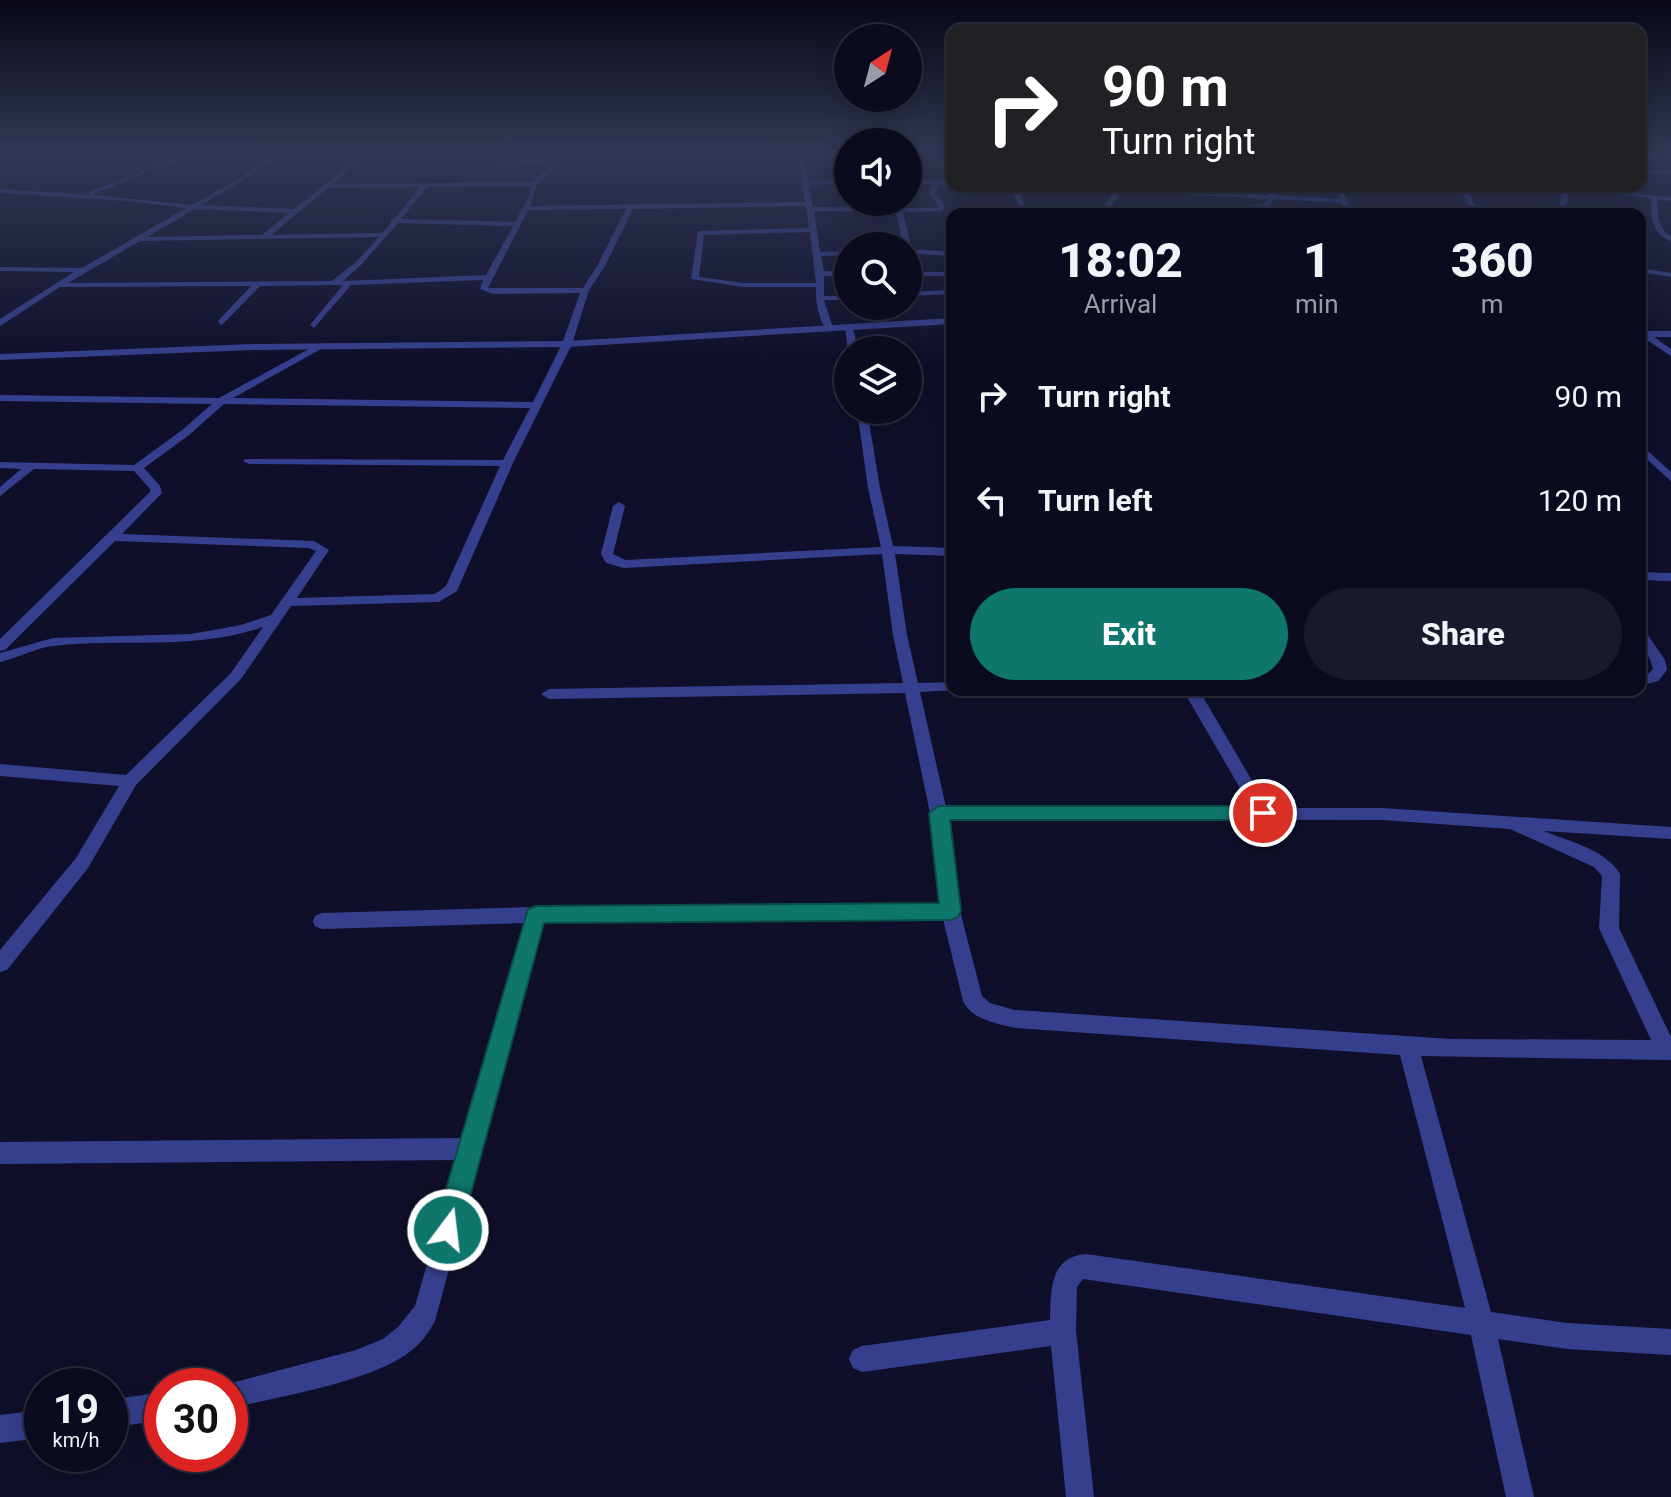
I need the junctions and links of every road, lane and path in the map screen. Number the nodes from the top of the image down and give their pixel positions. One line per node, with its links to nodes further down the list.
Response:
1 (167, 223): 12 (street)
2 (280, 223): 11 (street)
3 (391, 223): 10 (street)
4 (470, 223): 8 (street)
5 (623, 223): 32 (street)
6 (812, 223): 9 (street)
7 (1655, 223): 13 (street)
8 (517, 224): 26 (street)
9 (813, 230): 17 (street); 31 (street)
10 (383, 235): 11 (street); 27 (street)
11 (265, 236): 12 (street)
12 (141, 239): 19 (street)
13 (1671, 239)
14 (922, 251): 16 (street)
15 (834, 253): 17 (street)
16 (946, 253)
17 (817, 254): 21 (street)
18 (0, 269): 19 (street)
19 (87, 270): 30 (street)
20 (1646, 271): 25 (street)
21 (820, 273): 22 (street); 31 (street)
22 (834, 274)
23 (922, 274): 24 (street)
24 (946, 274)
25 (1671, 275)
26 (488, 277): 28 (street); 32 (street)
27 (334, 283): 28 (street); 29 (street)
28 (349, 283): 40 (street)
29 (257, 284): 30 (street); 38 (street)
30 (58, 285): 39 (street)
31 (819, 285): 35 (street)
32 (585, 290): 47 (street)
33 (946, 292): 34 (street)
34 (922, 293)
35 (822, 298): 36 (street); 41 (street)
36 (834, 298)
37 (946, 321): 42 (street)
38 (222, 322)
39 (0, 323)
40 (314, 325)
41 (829, 328): 42 (street); 47 (street)
42 (849, 328): 45 (street)
43 (1646, 334): 44 (street)
44 (1671, 334)
45 (850, 336)
46 (1646, 337): 49 (street)
47 (567, 344): 48 (street); 53 (street)
48 (318, 347): 50 (street); 52 (street)
49 (1671, 353)
50 (0, 357)
51 (0, 398): 52 (street)
52 (224, 399): 53 (street); 60 (street)
53 (535, 405): 57 (street)
54 (864, 424): 65 (street)
55 (1646, 453): 61 (street)
56 (249, 461): 57 (street)
57 (507, 463): 69 (street)
58 (0, 465): 59 (street)
59 (32, 465): 60 (street); 62 (street)
60 (137, 468): 64 (street)
61 (1670, 477)
62 (0, 493)
63 (619, 506): 65 (street)
64 (112, 537): 69 (street); 72 (street)
65 (888, 550): 66 (street); 76 (street)
66 (946, 552)
67 (1646, 576): 68 (street)
68 (1671, 577)
69 (289, 602): 70 (street)
70 (274, 619): 73 (street); 80 (street)
71 (1646, 643): 74 (street)
72 (0, 647)
73 (0, 658)
74 (1646, 680)
75 (946, 687): 76 (street)
76 (914, 689): 77 (street); 81 (street)
77 (549, 694)
78 (1195, 696): 82 (street)
79 (0, 770): 80 (street)
80 (130, 781): 88 (street)
81 (939, 813): 82 (street); 85 (street)
82 (1263, 813): 83 (street)
83 (1504, 822): 84 (street); 90 (street)
84 (1671, 833)
85 (951, 911): 86 (street); 89 (street)
86 (536, 915): 87 (street); 91 (street)
87 (322, 921)
88 (0, 964)
89 (1408, 1046): 90 (street); 93 (street)
90 (1668, 1050)
91 (469, 1149): 92 (street); 97 (street)
92 (0, 1153)
93 (1481, 1322): 94 (street); 95 (street); 101 (street)
94 (1063, 1331): 96 (street); 100 (street)
95 (1671, 1342)
96 (862, 1359)
97 (248, 1390)
98 (24, 1426): 99 (street)
99 (0, 1429)
100 (1080, 1497)
101 (1520, 1497)

